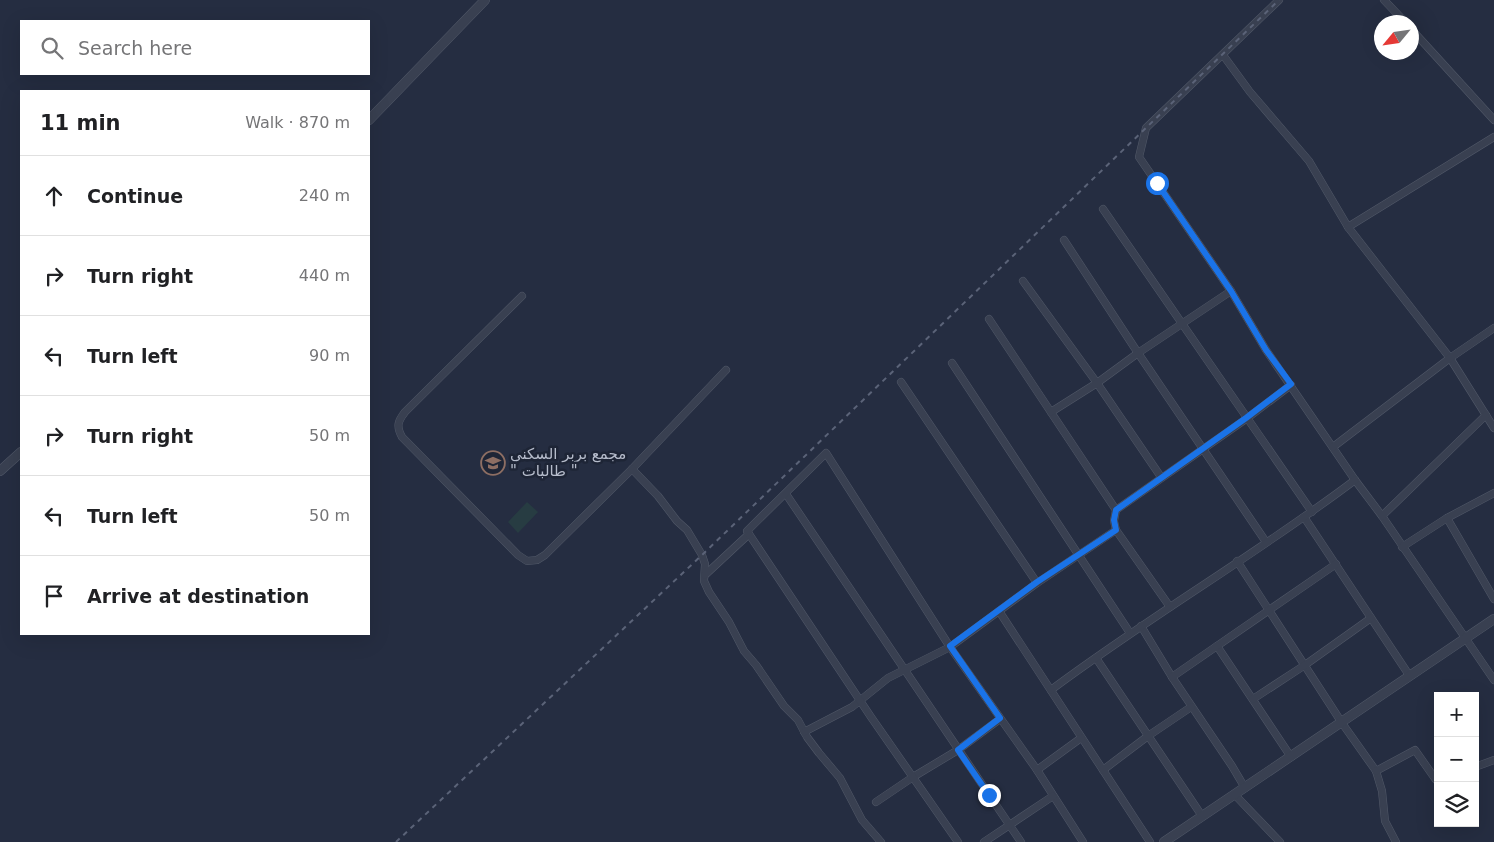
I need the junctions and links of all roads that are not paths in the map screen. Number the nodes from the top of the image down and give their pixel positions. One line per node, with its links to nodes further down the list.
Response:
1 (485, 0): 7 (street)
2 (1279, 0): 6 (street)
3 (1384, 0): 4 (street)
4 (1398, 15)
5 (1419, 38): 8 (street)
6 (1222, 54): 11 (street); 14 (street)
7 (370, 119)
8 (1494, 120)
9 (1494, 137): 11 (street)
10 (1103, 209): 17 (street)
11 (1348, 227): 20 (street)
12 (1064, 240): 19 (street)
13 (1022, 281): 24 (street)
14 (1231, 291): 17 (street); 25 (street)
15 (522, 296): 33 (street)
16 (989, 319): 26 (street)
17 (1183, 324): 19 (street); 28 (street)
18 (1494, 328): 20 (street)
19 (1138, 352): 24 (street); 31 (street)
20 (1450, 358): 27 (street); 30 (street)
21 (952, 363): 48 (street)
22 (726, 370): 33 (street)
23 (901, 382): 52 (street)
24 (1097, 383): 26 (street); 35 (street)
25 (1291, 384): 28 (street); 30 (street)
26 (1051, 412): 39 (street)
27 (1486, 415): 29 (street); 41 (street)
28 (1246, 418): 31 (street); 40 (street)
29 (1494, 427)
30 (1333, 447): 36 (street)
31 (1203, 448): 35 (street); 46 (street)
32 (20, 453): 34 (street)
33 (632, 469): 51 (street)
34 (0, 471)
35 (1161, 477): 39 (street)
36 (1355, 480): 40 (street); 41 (street)
37 (1494, 493): 43 (street)
38 (786, 494): 45 (street); 62 (street); 66 (street)
39 (1116, 510): 44 (street)
40 (1312, 512): 42 (street)
41 (1382, 516): 47 (street)
42 (1304, 517): 46 (street); 50 (street)
43 (1447, 518): 47 (street); 53 (street)
44 (1116, 530): 48 (street); 54 (street)
45 (748, 534): 51 (street); 72 (street)
46 (1266, 542): 49 (street)
47 (1402, 547): 61 (street)
48 (1079, 556): 52 (street); 60 (street)
49 (1238, 561): 54 (street); 55 (street)
50 (1336, 564): 55 (street); 57 (street)
51 (705, 575): 76 (street)
52 (1037, 582): 56 (street)
53 (1494, 599)
54 (1170, 607): 59 (street)
55 (1269, 609): 63 (street); 65 (street)
56 (999, 611): 62 (street); 70 (street)
57 (1371, 618): 65 (street); 67 (street)
58 (1494, 619): 61 (street)
59 (1141, 626): 60 (street); 68 (street)
60 (1130, 633): 64 (street)
61 (1465, 638): 67 (street); 69 (street)
62 (950, 646): 66 (street); 74 (street)
63 (1217, 646): 68 (street); 71 (street)
64 (1096, 658): 70 (street); 77 (street)
65 (1305, 665): 71 (street); 75 (street)
66 (904, 670): 72 (street); 79 (street)
67 (1409, 676): 75 (street)
68 (1172, 677): 73 (street)
69 (1494, 680)
70 (1051, 690): 78 (street)
71 (1253, 699): 80 (street)
72 (860, 701): 76 (street); 86 (street)
73 (1191, 707): 77 (street); 88 (street)
74 (1000, 718): 79 (street); 83 (street)
75 (1342, 722): 80 (street); 85 (street)
76 (804, 732): 94 (street)
77 (1148, 736): 84 (street); 92 (street)
78 (1081, 738): 83 (street); 84 (street)
79 (958, 750): 86 (street); 93 (street)
80 (1291, 757): 88 (street)
81 (1494, 760): 82 (street)
82 (1479, 766)
83 (1037, 770): 90 (street)
84 (1103, 770): 99 (street)
85 (1376, 772): 87 (street); 102 (street)
86 (913, 777): 91 (street); 95 (street)
87 (1434, 777)
88 (1245, 788): 89 (street)
89 (1235, 795): 92 (street); 101 (street)
90 (1052, 796): 93 (street); 98 (street)
91 (876, 802)
92 (1202, 816): 100 (street)
93 (1009, 826): 96 (street); 97 (street)
94 (881, 842)
95 (958, 842)
96 (984, 842)
97 (1021, 842)
98 (1083, 842)
99 (1150, 842)
100 (1164, 842)
101 (1280, 842)
102 (1396, 842)

